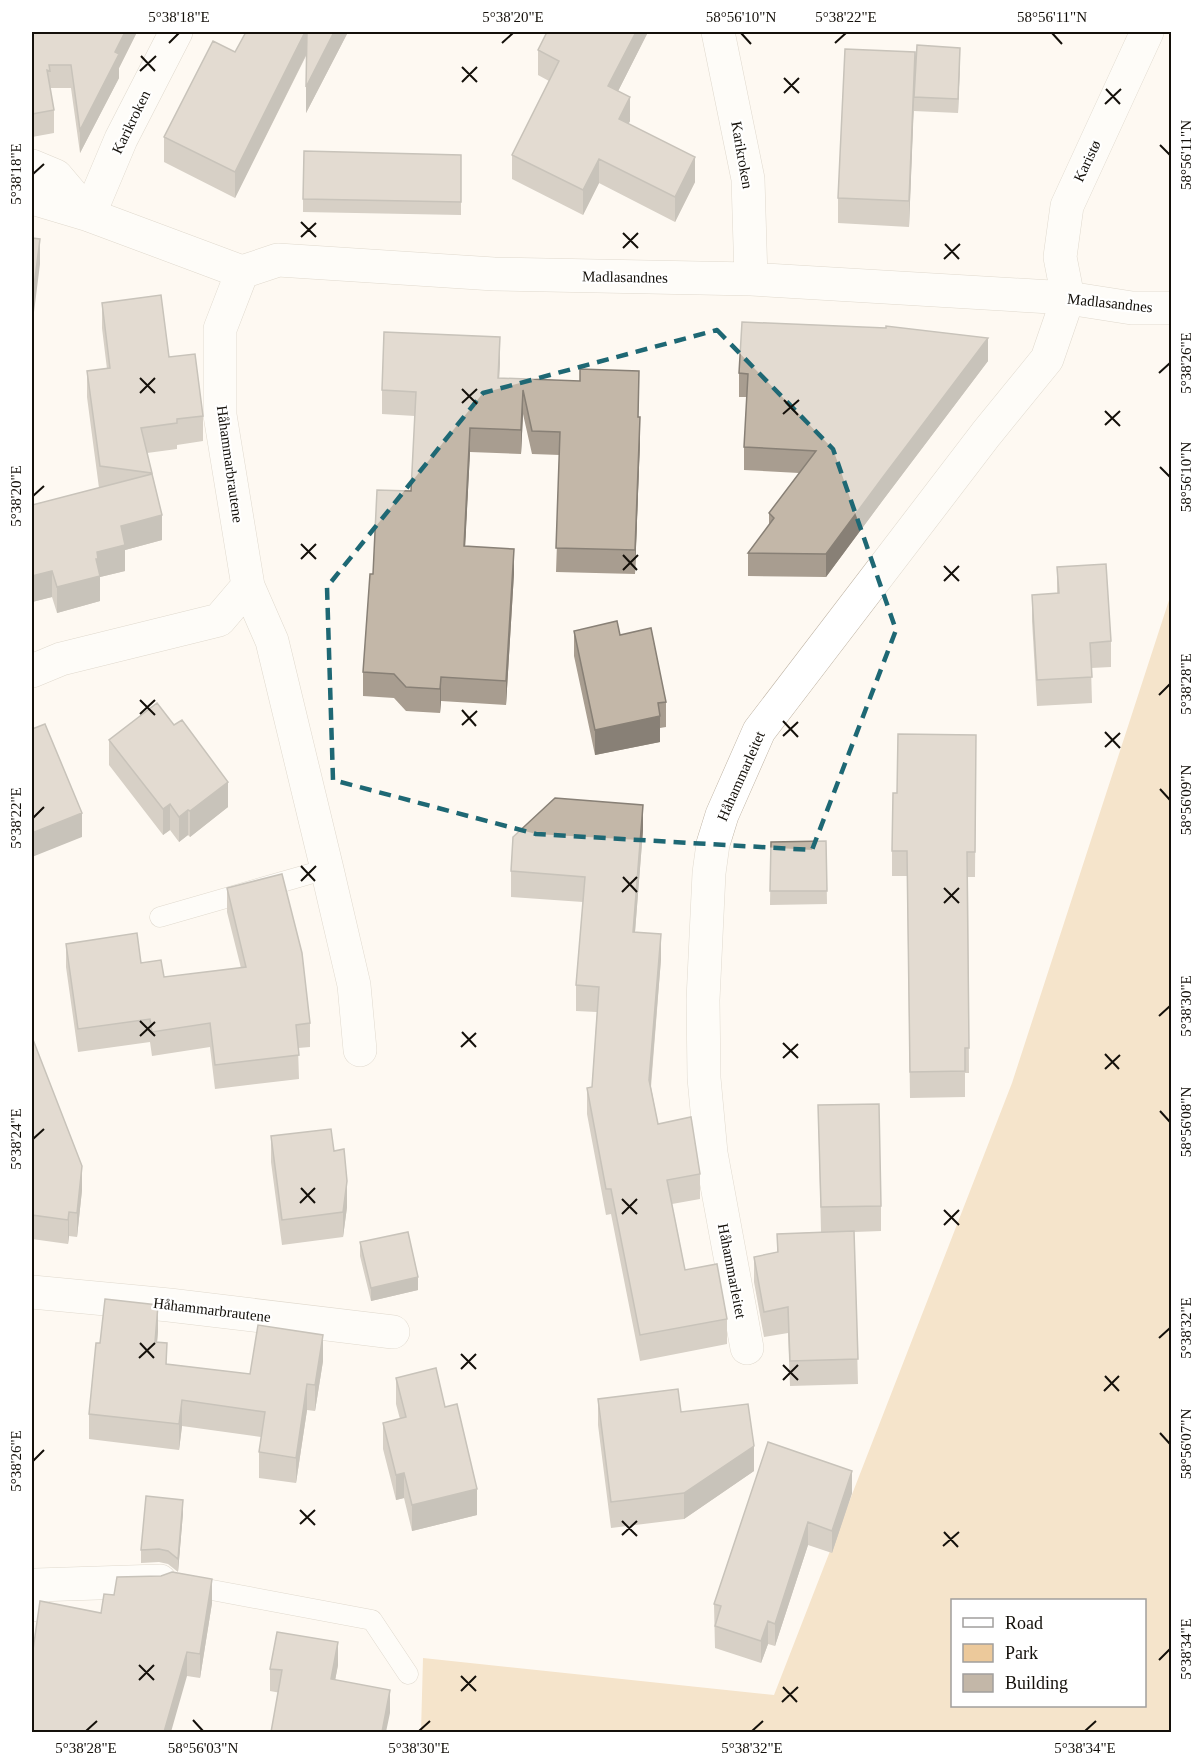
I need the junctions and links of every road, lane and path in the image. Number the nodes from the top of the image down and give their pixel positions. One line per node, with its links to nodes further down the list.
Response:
1 (176, 32): 6 (street, Karikroken)
2 (718, 32): 8 (street, Karikroken)
3 (1147, 32): 9 (street, Karistø)
4 (32, 166): 6 (street)
5 (32, 198): 6 (street)
6 (89, 215): 7 (street)
7 (242, 272): 8 (street, Madlasandnes); 11 (street, Håhammarbrautene)
8 (751, 279): 9 (street, Madlasandnes)
9 (1068, 298): 10 (street, Madlasandnes); 18 (street, Håhammarleitet)
10 (1172, 308)
11 (248, 586): 12 (street); 13 (street, Håhammarbrautene)
12 (32, 671)
13 (327, 869): 14 (lane); 15 (street, Håhammarbrautene)
14 (160, 917)
15 (360, 1050)
16 (32, 1292): 17 (street, Håhammarbrautene)
17 (393, 1332)
18 (747, 1348)
19 (160, 1581): 20 (street); 21 (lane)
20 (32, 1605)
21 (408, 1674)

